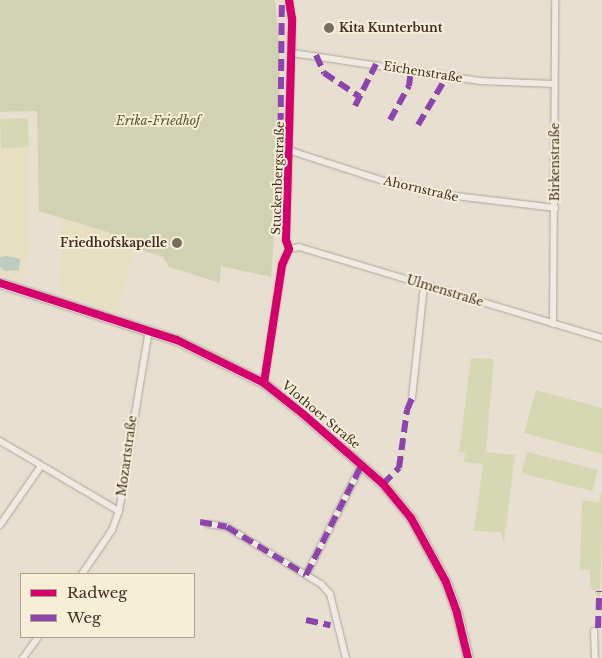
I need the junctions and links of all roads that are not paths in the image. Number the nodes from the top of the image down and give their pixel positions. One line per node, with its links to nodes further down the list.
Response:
1 (289, 0): 3 (street, Stuckenbergstraße)
2 (555, 0): 4 (street, Birkenstraße)
3 (292, 53): 4 (street, Eichenstraße); 5 (street, Stuckenbergstraße)
4 (554, 84): 6 (street, Birkenstraße)
5 (291, 152): 6 (street, Ahornstraße); 7 (street, Stuckenbergstraße)
6 (555, 208): 10 (street, Birkenstraße)
7 (289, 249): 9 (street, Ulmenstraße); 13 (street, Stuckenbergstraße)
8 (0, 283): 11 (street, Vlothoer Straße)
9 (424, 285): 10 (street, Ulmenstraße); 14 (street)
10 (553, 324): 12 (street, Ulmenstraße)
11 (149, 329): 13 (street, Vlothoer Straße); 18 (street, Mozartstraße)
12 (602, 338)
13 (264, 383): 16 (street, Vlothoer Straße)
14 (412, 398)
15 (0, 440): 17 (street)
16 (362, 464): 22 (street); 27 (street, Vlothoer Straße)
17 (41, 466): 18 (street); 20 (street)
18 (119, 511): 21 (street, Mozartstraße)
19 (208, 524): 22 (street)
20 (0, 525)
21 (83, 573)
22 (306, 575): 26 (street)
23 (594, 632): 28 (street)
24 (37, 638): 25 (street)
25 (22, 658)
26 (346, 658)
27 (468, 658)
28 (595, 658)

